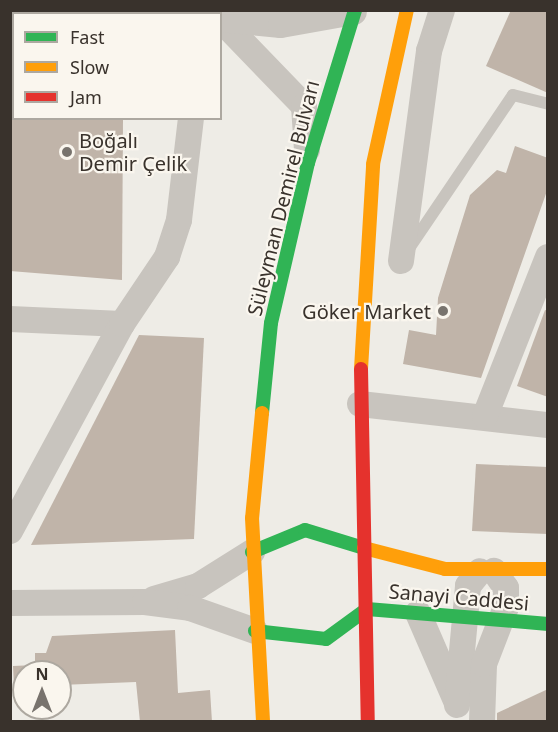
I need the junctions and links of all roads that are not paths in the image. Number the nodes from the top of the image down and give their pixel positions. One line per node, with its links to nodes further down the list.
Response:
1 (407, 10): 13 (main road)
2 (442, 10): 10 (street)
3 (354, 11): 4 (street); 8 (main road, Süleyman Demirel Bulvarı)
4 (222, 19)
5 (222, 21): 8 (street)
6 (548, 104): 10 (lane)
7 (191, 120): 12 (street)
8 (308, 163): 18 (main road, Süleyman Demirel Bulvarı)
9 (548, 258): 14 (street)
10 (401, 261)
11 (10, 319): 12 (street)
12 (122, 324): 16 (street)
13 (360, 404): 14 (street); 17 (main road)
14 (485, 416): 15 (street)
15 (548, 425)
16 (10, 531)
17 (364, 549): 18 (main road); 20 (main road, Sanayi Caddesi); 23 (main road)
18 (252, 552): 21 (street); 28 (main road, Süleyman Demirel Bulvarı)
19 (548, 569): 20 (main road, Sanayi Caddesi)
20 (487, 571): 25 (street); 26 (street)
21 (145, 602): 22 (street); 28 (street)
22 (10, 603)
23 (367, 609): 24 (main road, Sanayi Caddesi); 28 (main road); 31 (main road)
24 (418, 613): 25 (main road, Sanayi Caddesi); 29 (street)
25 (465, 617): 26 (main road, Sanayi Caddesi); 29 (street)
26 (499, 620): 27 (main road, Sanayi Caddesi); 32 (street)
27 (548, 624)
28 (255, 631): 30 (main road, Süleyman Demirel Bulvarı)
29 (462, 713)
30 (263, 722)
31 (368, 722)
32 (482, 722)

